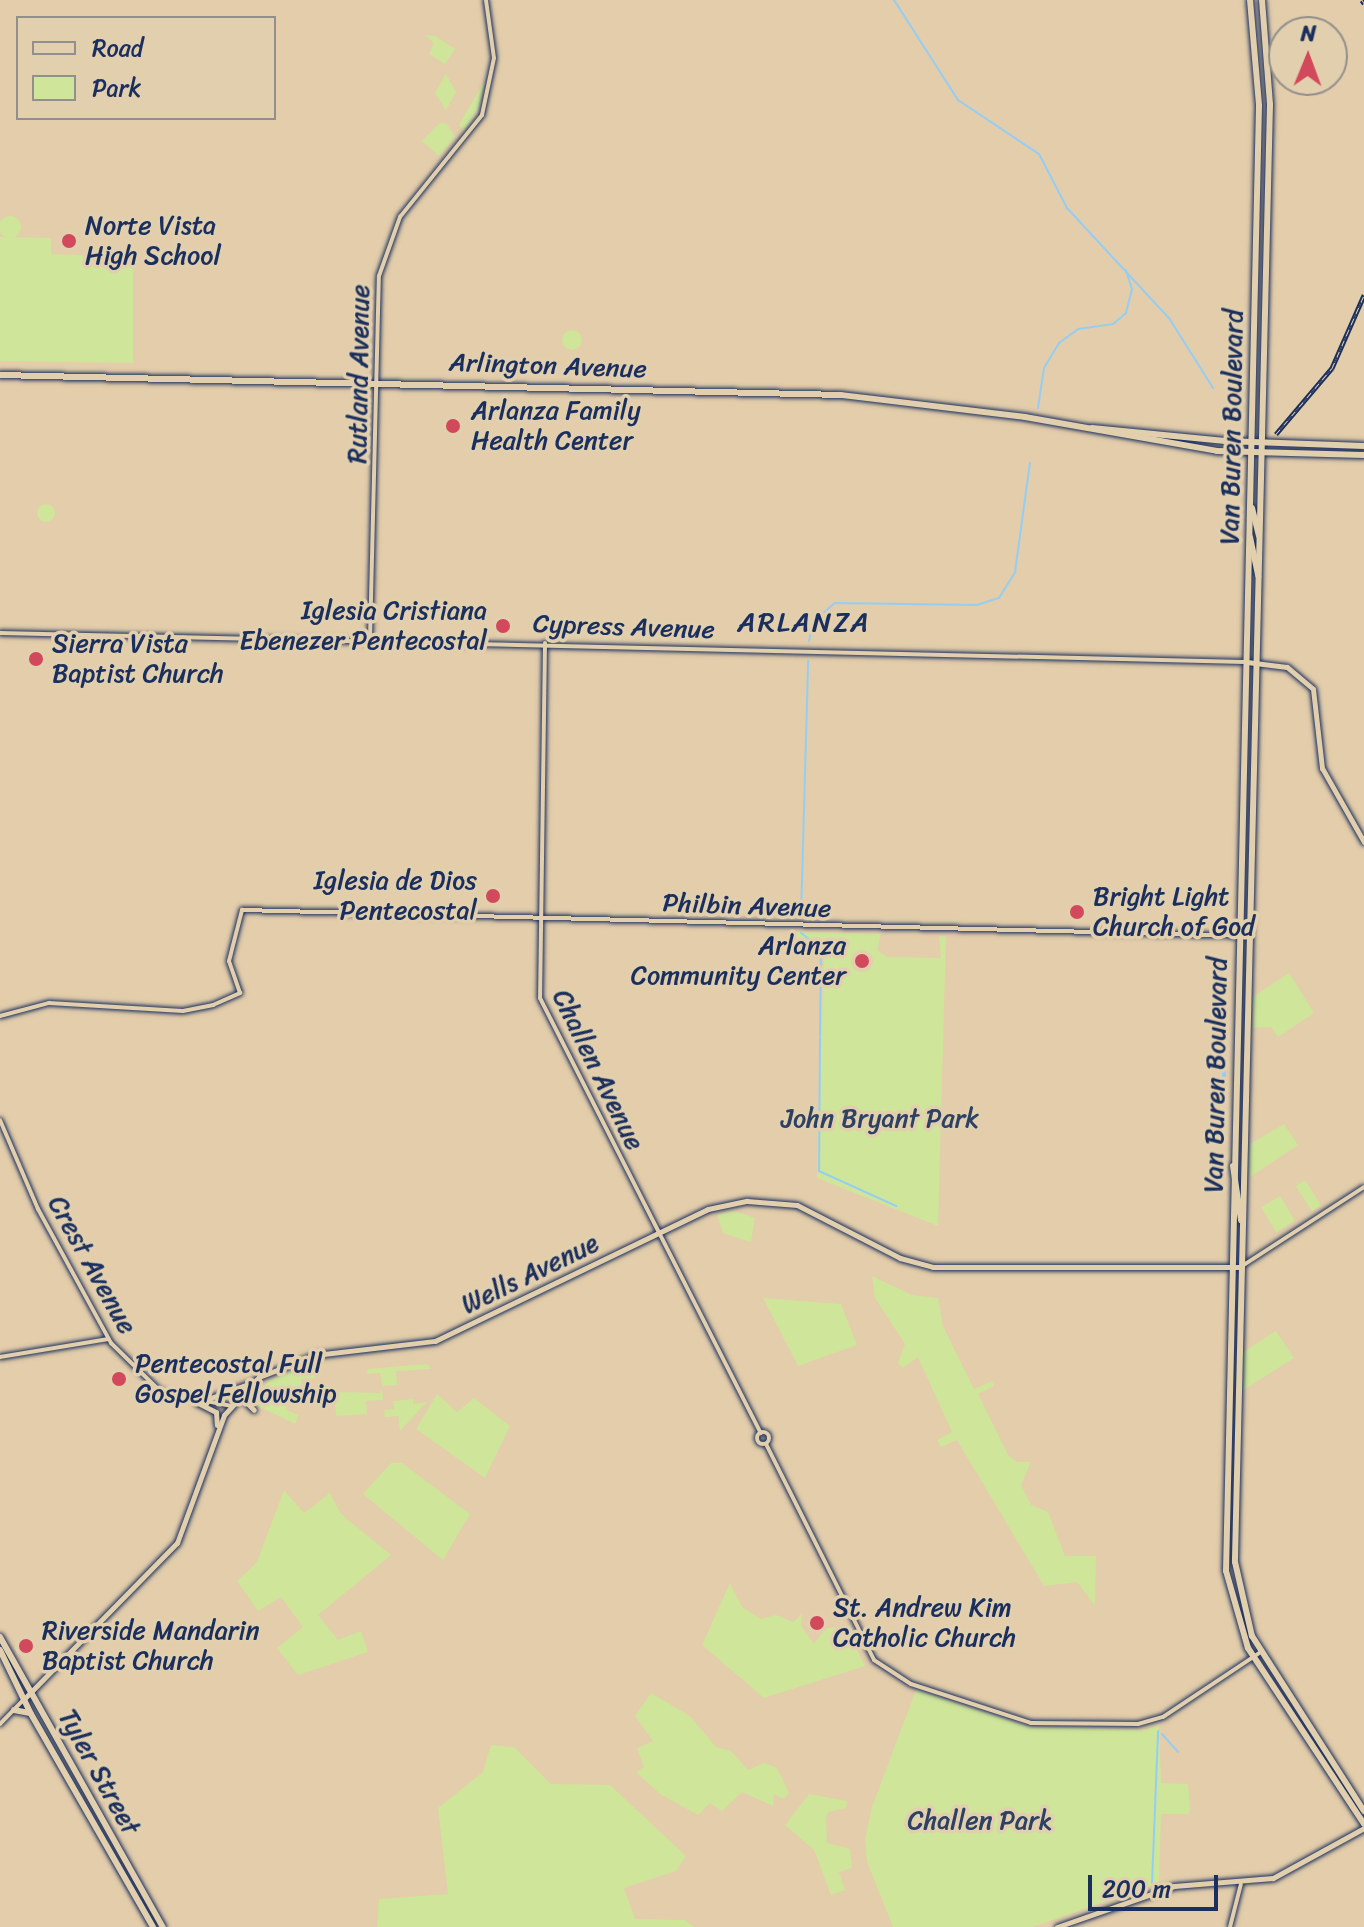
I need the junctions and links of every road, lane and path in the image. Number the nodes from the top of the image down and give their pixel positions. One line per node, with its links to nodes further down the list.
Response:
1 (486, 0): 5 (street, Rutland Avenue)
2 (1250, 0): 9 (main road, Van Buren Boulevard)
3 (1262, 0): 10 (main road, Van Buren Boulevard)
4 (0, 375): 5 (main road, Arlington Avenue)
5 (379, 382): 6 (main road, Arlington Avenue); 20 (street, Rutland Avenue)
6 (1092, 428): 7 (main road, Arlington Avenue); 8 (main road, Arlington Avenue)
7 (1149, 433): 8 (main road); 9 (main road, Arlington Avenue)
8 (1122, 437): 12 (main road, Arlington Avenue)
9 (1251, 442): 10 (main road, Arlington Avenue); 12 (main road, Van Buren Boulevard)
10 (1264, 443): 11 (main road, Arlington Avenue); 13 (main road, Van Buren Boulevard)
11 (1364, 446)
12 (1251, 452): 13 (main road, Arlington Avenue); 15 (main road, Van Buren Boulevard)
13 (1263, 453): 14 (main road, Arlington Avenue); 17 (main road, Van Buren Boulevard)
14 (1364, 455)
15 (1250, 505): 16 (main road, Van Buren Boulevard); 17 (main road)
16 (1250, 537): 18 (main road); 22 (main road, Van Buren Boulevard)
17 (1260, 537): 18 (main road, Van Buren Boulevard)
18 (1259, 579): 23 (main road, Van Buren Boulevard)
19 (0, 633): 20 (street, Cypress Avenue)
20 (370, 639): 21 (street, Cypress Avenue)
21 (545, 643): 22 (street, Cypress Avenue); 27 (street, Challen Avenue)
22 (1247, 662): 23 (main road); 24 (main road, Van Buren Boulevard)
23 (1258, 663): 25 (main road, Van Buren Boulevard); 26 (main road)
24 (1244, 796): 25 (main road); 28 (main road, Van Buren Boulevard)
25 (1254, 796): 29 (main road, Van Buren Boulevard)
26 (1364, 842)
27 (539, 918): 28 (street, Philbin Avenue); 30 (street, Philbin Avenue); 35 (street, Challen Avenue)
28 (1239, 936): 29 (street, Philbin Avenue); 32 (main road, Van Buren Boulevard)
29 (1250, 936): 34 (main road, Van Buren Boulevard)
30 (0, 1016)
31 (0, 1120): 38 (street, Crest Avenue)
32 (1233, 1166): 34 (main road); 37 (main road, Van Buren Boulevard)
33 (1364, 1187): 36 (street)
34 (1243, 1225): 36 (main road, Van Buren Boulevard)
35 (659, 1232): 37 (main road, Wells Avenue); 40 (main road, Wells Avenue); 52 (street, Challen Avenue)
36 (1242, 1267): 37 (main road, Wells Avenue); 46 (main road, Van Buren Boulevard)
37 (1231, 1270): 45 (main road, Van Buren Boulevard)
38 (109, 1339): 39 (street); 41 (street, Crest Avenue)
39 (0, 1357)
40 (253, 1382): 41 (main road); 42 (main road, Wells Avenue); 43 (main road)
41 (197, 1403): 42 (street, Crest Avenue); 44 (main road)
42 (232, 1406): 44 (main road, Wells Avenue)
43 (254, 1410)
44 (217, 1430): 53 (main road, Wells Avenue)
45 (1226, 1533): 46 (main road); 47 (main road, Van Buren Boulevard)
46 (1235, 1565): 48 (main road, Van Buren Boulevard)
47 (1232, 1604): 48 (main road); 52 (main road, Van Buren Boulevard)
48 (1250, 1630): 51 (main road, Van Buren Boulevard)
49 (0, 1637): 53 (main road, Tyler Street)
50 (0, 1650): 54 (main road, Tyler Street)
51 (1261, 1652): 52 (street); 58 (main road, Van Buren Boulevard)
52 (1253, 1658): 59 (main road, Van Buren Boulevard)
53 (30, 1693): 54 (main road, Wells Avenue); 62 (main road, Tyler Street)
54 (24, 1699): 55 (street, Wells Avenue); 56 (main road, Tyler Street)
55 (14, 1710): 56 (main road); 57 (street, Wells Avenue)
56 (31, 1714): 61 (main road, Tyler Street)
57 (0, 1724)
58 (1364, 1811)
59 (1364, 1826): 60 (main road)
60 (1241, 1884): 63 (main road); 64 (street)
61 (153, 1927)
62 (163, 1927)
63 (1057, 1927)
64 (1230, 1927)

